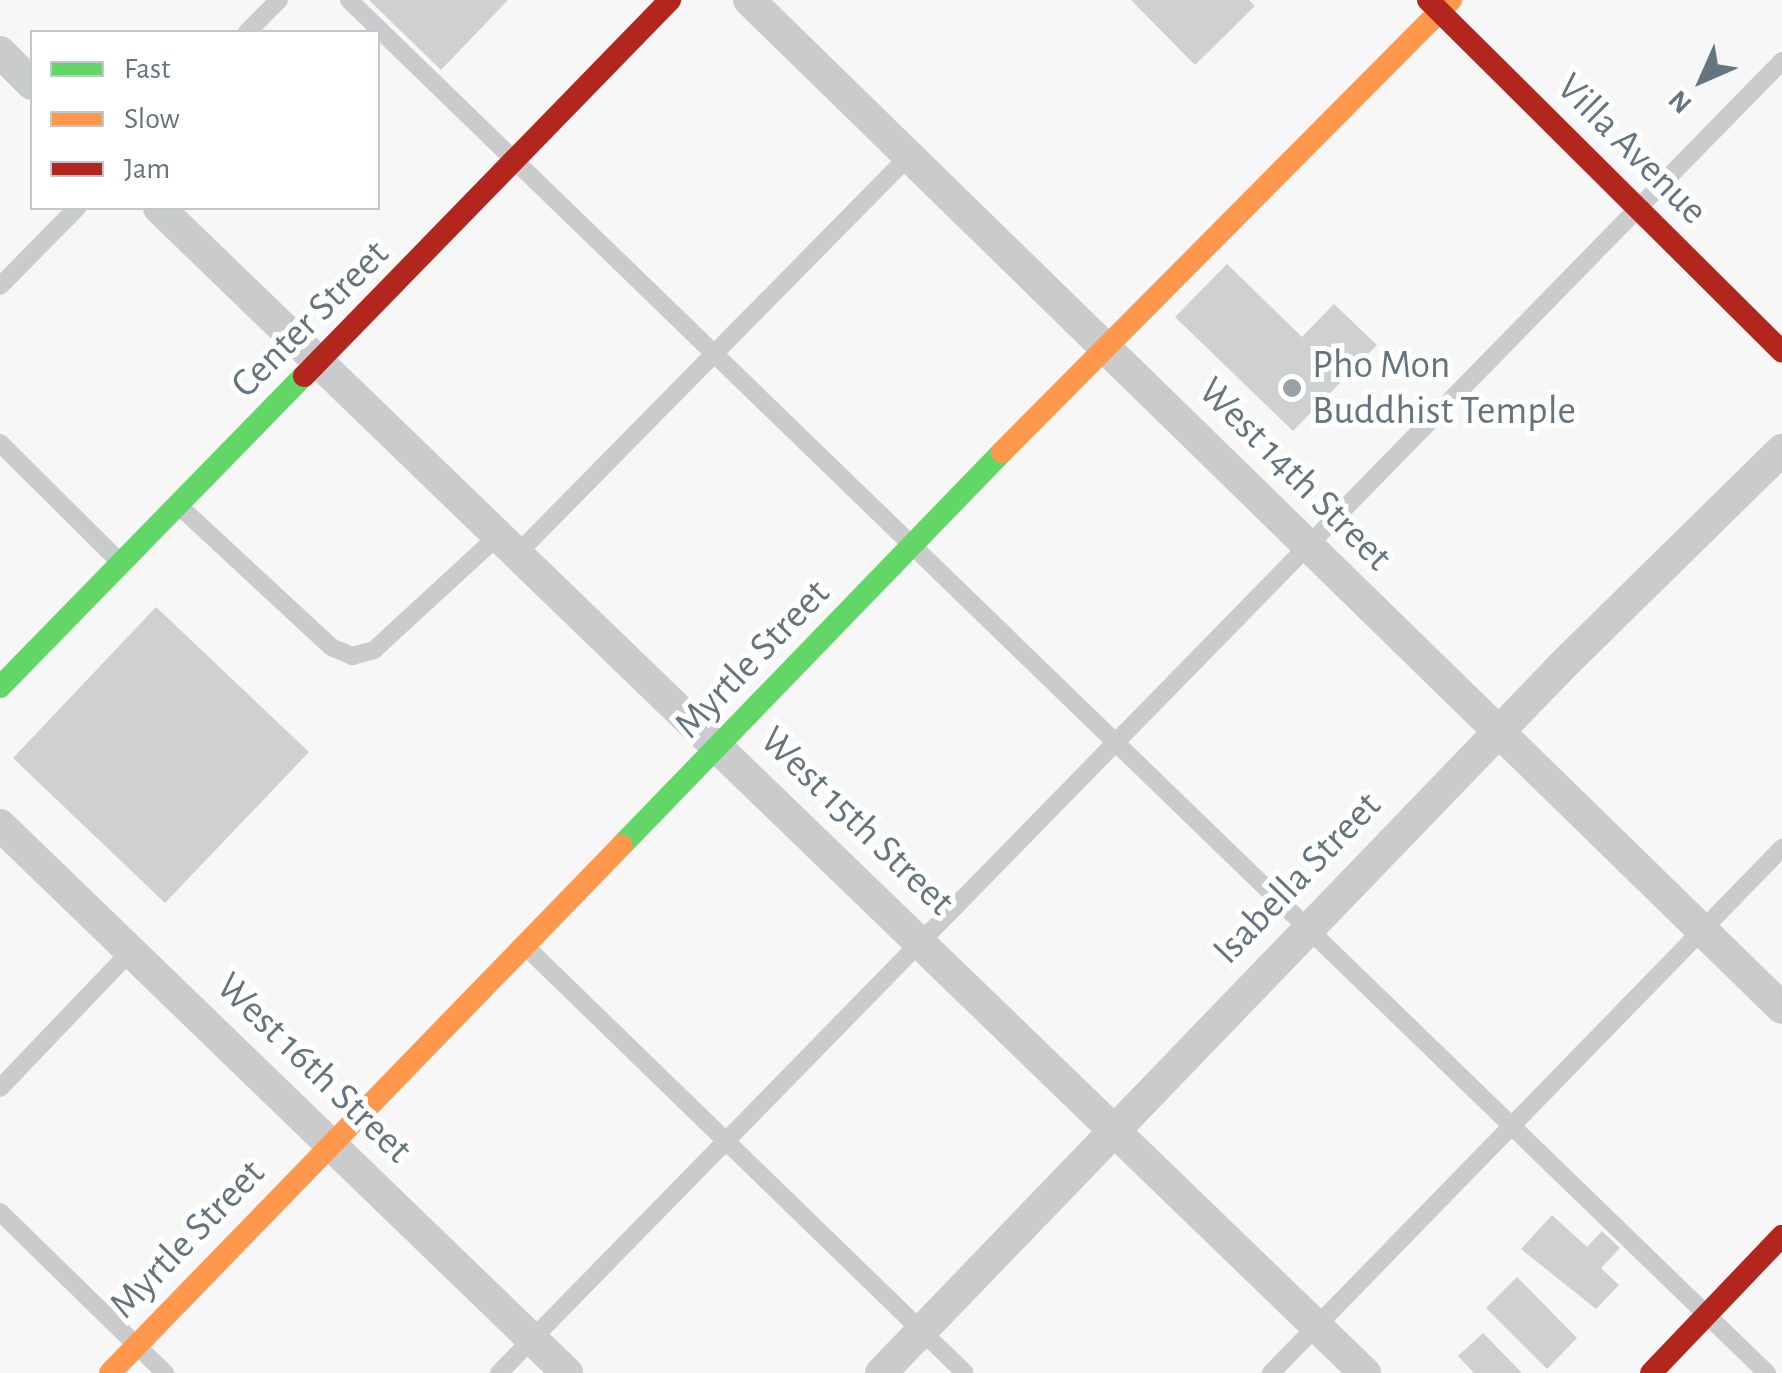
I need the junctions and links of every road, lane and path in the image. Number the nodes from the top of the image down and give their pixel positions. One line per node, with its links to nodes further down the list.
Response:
1 (279, 0): 6 (lane)
2 (349, 0): 8 (lane)
3 (670, 0): 13 (street, Center Street)
4 (748, 0): 12 (street, West 14th Street)
5 (1440, 4): 14 (street, Villa Avenue); 18 (street, Myrtle Street)
6 (249, 30)
7 (380, 30): 13 (lane)
8 (380, 30)
9 (0, 52): 11 (street)
10 (1782, 60): 14 (lane)
11 (30, 82)
12 (909, 156): 18 (street, West 14th Street); 20 (lane)
13 (516, 162): 20 (lane); 21 (street, Center Street)
14 (1638, 208): 19 (street, Villa Avenue); 26 (lane)
15 (74, 210): 17 (lane)
16 (160, 210): 21 (street, West 15th Street)
17 (0, 286)
18 (1105, 346): 26 (street, West 14th Street); 27 (street, Myrtle Street)
19 (1782, 352)
20 (714, 354): 25 (lane); 27 (lane)
21 (318, 364): 24 (street, Center Street); 25 (street, West 15th Street)
22 (0, 443): 28 (lane)
23 (1782, 450): 30 (street, Isabella Street)
24 (179, 506): 25 (lane); 28 (street, Center Street)
25 (509, 544): 32 (street, West 15th Street)
26 (1306, 544): 30 (street, West 14th Street); 31 (lane)
27 (912, 547): 31 (lane); 32 (street, Myrtle Street)
28 (122, 564): 29 (street, Center Street)
29 (0, 687)
30 (1498, 732): 35 (street, Isabella Street); 36 (street, West 14th Street)
31 (1111, 744): 35 (lane); 37 (lane)
32 (719, 747): 37 (street, West 15th Street); 38 (street, Myrtle Street)
33 (0, 825): 39 (street, West 16th Street)
34 (1782, 848): 36 (lane)
35 (1306, 930): 42 (lane); 43 (street, Isabella Street)
36 (1700, 930): 40 (street, West 14th Street); 42 (lane)
37 (921, 940): 43 (street, West 15th Street); 44 (lane)
38 (525, 946): 44 (lane); 45 (street, Myrtle Street)
39 (132, 950): 41 (lane); 45 (street, West 16th Street)
40 (1782, 1008)
41 (0, 1088)
42 (1510, 1126): 48 (lane); 49 (lane)
43 (1115, 1130): 49 (street, West 15th Street); 50 (street, Isabella Street)
44 (726, 1140): 50 (lane); 51 (lane)
45 (331, 1144): 51 (street, West 16th Street); 52 (street, Myrtle Street)
46 (0, 1212): 52 (lane)
47 (1782, 1236): 48 (street)
48 (1704, 1318): 61 (street); 62 (lane)
49 (1317, 1325): 59 (lane); 60 (street, West 15th Street)
50 (922, 1332): 57 (street, Isabella Street); 58 (lane)
51 (532, 1339): 55 (lane); 56 (street, West 16th Street)
52 (136, 1346): 53 (street, Myrtle Street); 54 (lane)
53 (110, 1373)
54 (165, 1373)
55 (499, 1373)
56 (567, 1373)
57 (881, 1373)
58 (965, 1373)
59 (1271, 1373)
60 (1365, 1373)
61 (1650, 1373)
62 (1766, 1373)

